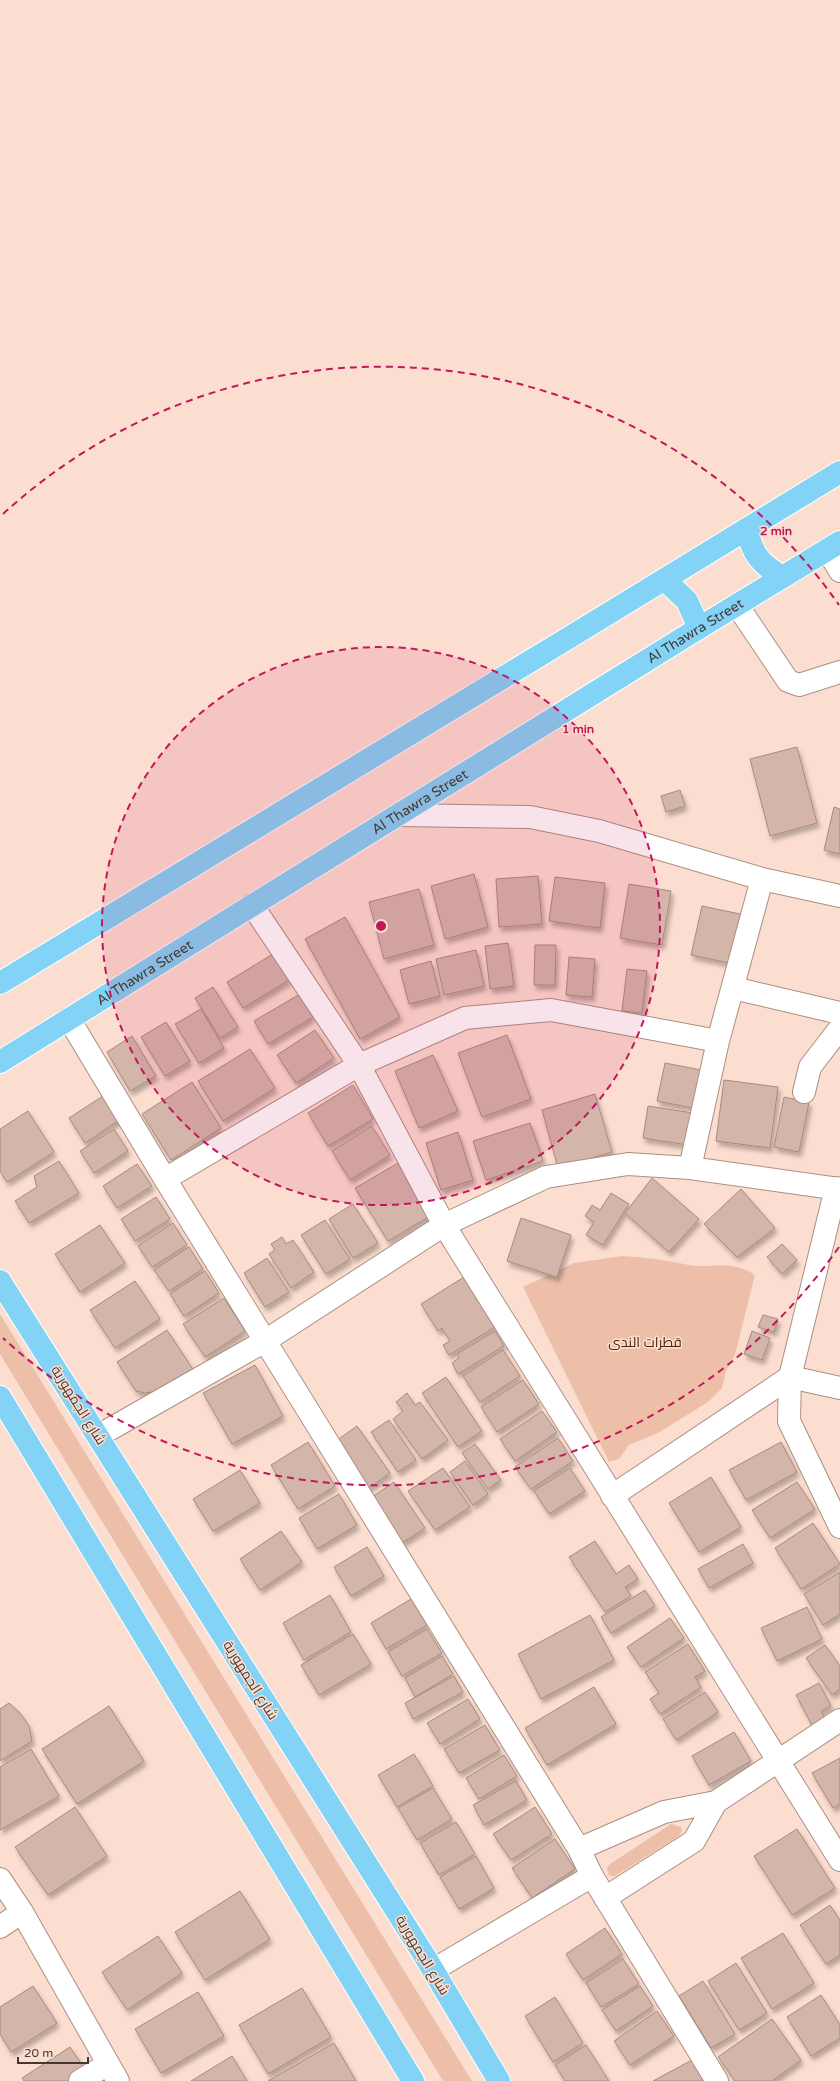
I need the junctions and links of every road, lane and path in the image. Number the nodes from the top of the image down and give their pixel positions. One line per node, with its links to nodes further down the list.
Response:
1 (840, 472): 2 (main road)
2 (746, 529): 5 (main road); 6 (main road)
3 (834, 546): 4 (street); 5 (main road, Al Thawra Street)
4 (840, 571)
5 (783, 577): 7 (main road, Al Thawra Street)
6 (665, 580): 8 (main road); 14 (main road)
7 (737, 604): 8 (main road, Al Thawra Street); 9 (street)
8 (699, 628): 10 (main road, Al Thawra Street)
9 (840, 672)
10 (399, 815): 11 (street); 13 (main road, Al Thawra Street)
11 (762, 879): 12 (street); 15 (street)
12 (840, 896)
13 (252, 905): 17 (main road, Al Thawra Street); 21 (street)
14 (0, 983)
15 (732, 988): 16 (street); 19 (street)
16 (840, 1013)
17 (69, 1018): 20 (main road, Al Thawra Street); 24 (street)
18 (840, 1028): 22 (street)
19 (718, 1042): 21 (street); 23 (street)
20 (0, 1062)
21 (358, 1065): 24 (street); 26 (street)
22 (804, 1092)
23 (690, 1168): 25 (street); 26 (street)
24 (164, 1179): 28 (street)
25 (838, 1189): 29 (street)
26 (444, 1225): 28 (street); 33 (street)
27 (0, 1280): 32 (main road, شارع الجمهورية)
28 (265, 1341): 32 (street); 38 (street)
29 (790, 1377): 30 (street); 33 (street); 34 (street)
30 (840, 1388)
31 (0, 1397): 48 (main road)
32 (98, 1436): 45 (main road, شارع الجمهورية)
33 (612, 1496): 36 (street)
34 (840, 1527)
35 (840, 1720): 36 (street)
36 (779, 1760): 37 (street); 39 (street)
37 (716, 1802): 38 (street); 42 (street)
38 (579, 1849): 40 (street)
39 (840, 1860)
40 (592, 1876): 42 (street); 45 (street)
41 (0, 1879): 43 (street)
42 (605, 1898): 50 (street)
43 (22, 1912): 44 (street); 46 (street)
44 (0, 1927)
45 (432, 1970): 49 (main road, شارع الجمهورية)
46 (113, 2072): 47 (street)
47 (80, 2081)
48 (413, 2081)
49 (499, 2081)
50 (717, 2081)

